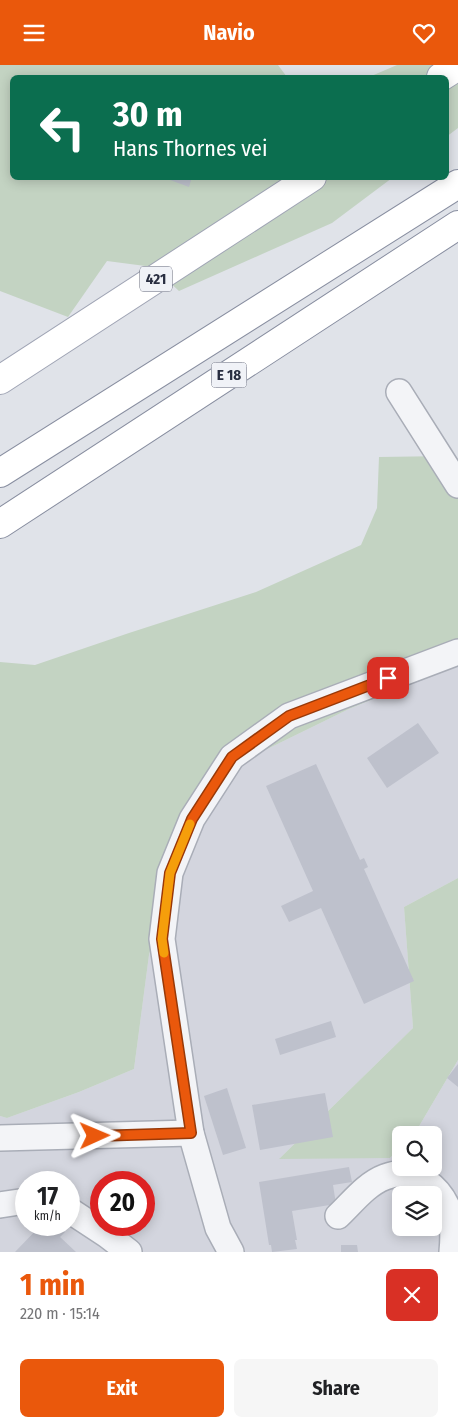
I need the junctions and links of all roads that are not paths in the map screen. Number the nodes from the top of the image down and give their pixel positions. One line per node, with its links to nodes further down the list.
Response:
1 (458, 66): 2 (main road)
2 (444, 75)
3 (284, 180): 7 (main road, 421)
4 (307, 180): 8 (main road, 421)
5 (458, 184): 10 (main road, E 18)
6 (458, 225): 12 (main road, E 18)
7 (0, 365)
8 (0, 381)
9 (399, 392): 11 (street)
10 (0, 473)
11 (458, 485)
12 (0, 524)
13 (458, 652): 14 (street)
14 (191, 1133): 15 (street); 21 (street)
15 (0, 1138)
16 (15, 1203): 17 (street)
17 (0, 1205)
18 (338, 1216): 22 (street)
19 (80, 1217): 20 (street)
20 (129, 1252)
21 (231, 1252)
22 (452, 1252)

